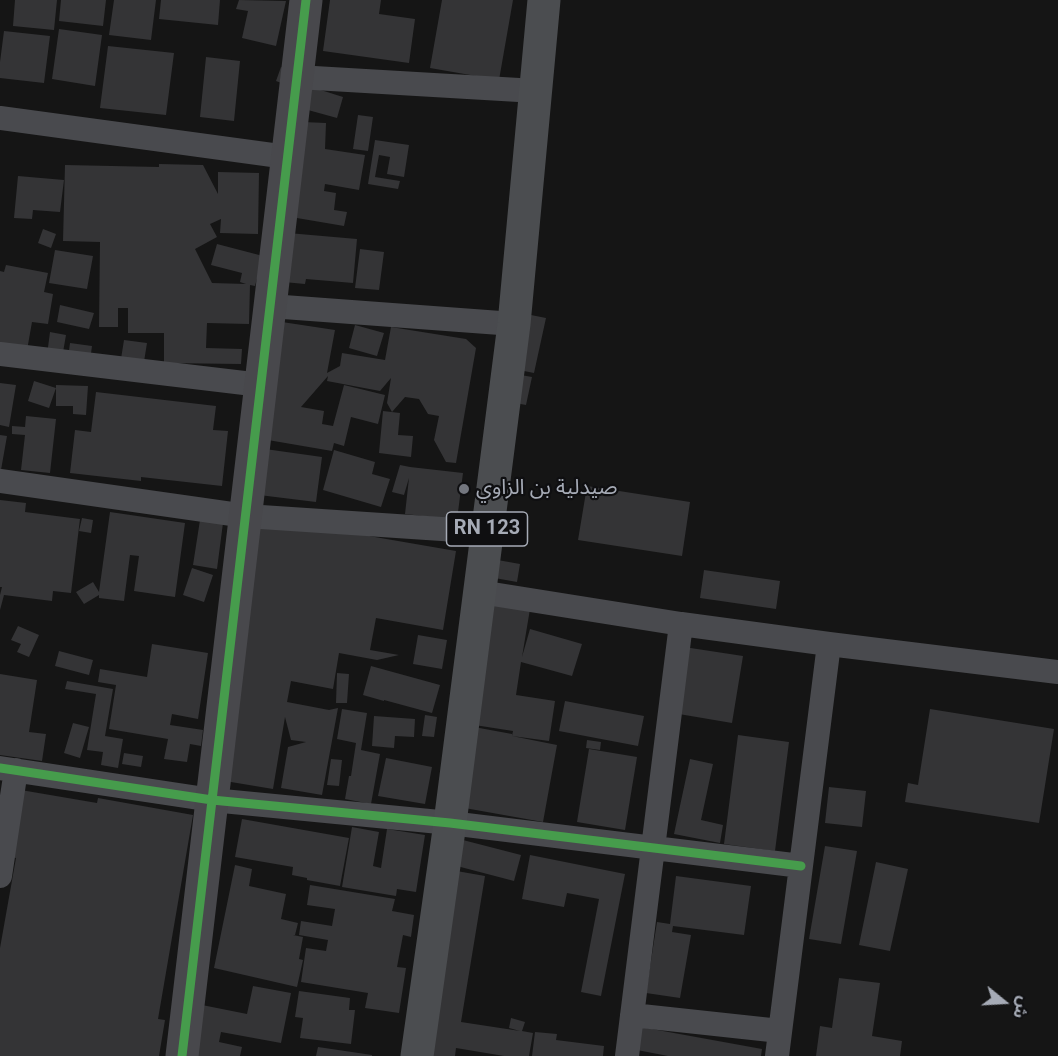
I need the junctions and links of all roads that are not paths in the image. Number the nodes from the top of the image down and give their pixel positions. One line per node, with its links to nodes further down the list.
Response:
1 (306, 0): 3 (street)
2 (544, 0): 4 (main road, RN 123)
3 (297, 77): 4 (street); 6 (street)
4 (536, 91): 8 (main road, RN 123)
5 (0, 118): 6 (street)
6 (287, 157): 7 (street)
7 (270, 306): 8 (street); 10 (street)
8 (514, 324): 13 (main road, RN 123)
9 (0, 354): 10 (street)
10 (261, 385): 12 (street)
11 (0, 481): 12 (street)
12 (246, 516): 13 (street); 19 (street)
13 (487, 532): 14 (main road, RN 123)
14 (480, 592): 15 (street); 20 (main road, RN 123)
15 (681, 624): 16 (street); 21 (street)
16 (829, 644): 17 (street); 22 (street)
17 (1058, 672)
18 (8, 769): 19 (street); 23 (street)
19 (212, 800): 20 (street); 26 (street)
20 (450, 823): 21 (street); 27 (main road, RN 123)
21 (653, 848): 22 (street); 24 (street)
22 (801, 866): 25 (street)
23 (0, 876)
24 (632, 1015): 25 (street); 28 (street)
25 (780, 1031): 29 (street)
26 (182, 1056)
27 (417, 1056)
28 (627, 1056)
29 (777, 1056)

